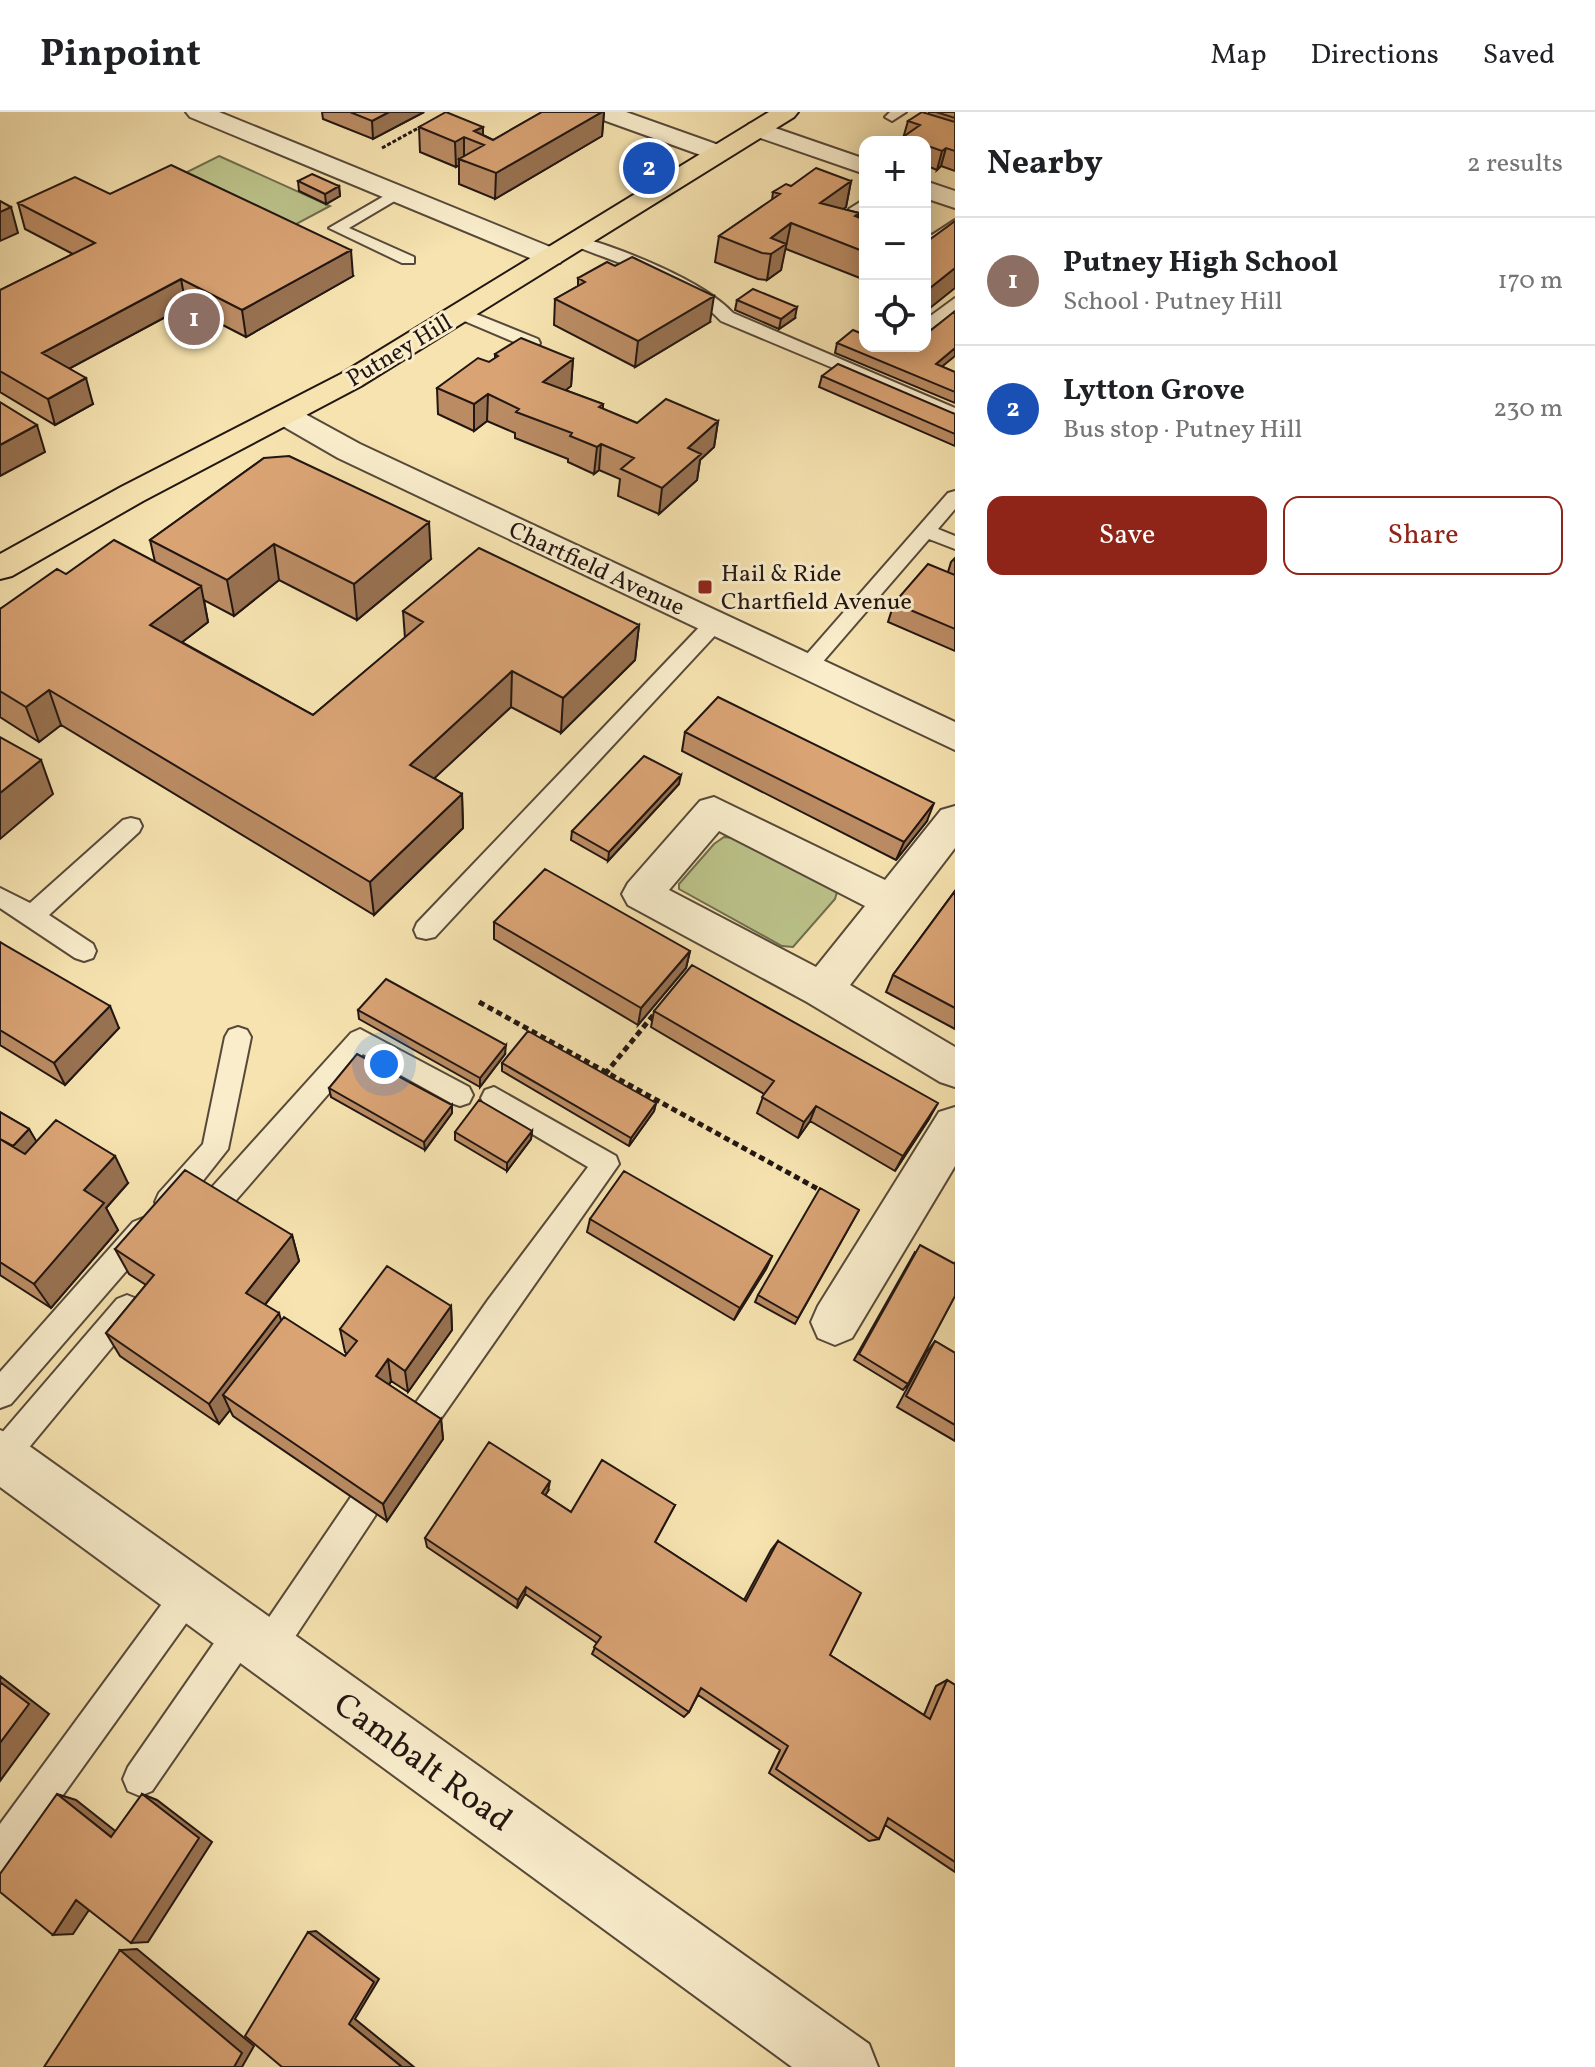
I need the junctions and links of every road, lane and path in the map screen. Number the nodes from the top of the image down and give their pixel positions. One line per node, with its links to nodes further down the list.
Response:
1 (198, 112): 8 (street)
2 (603, 112): 6 (street)
3 (786, 112): 5 (main road, Putney Hill)
4 (423, 126): 8 (path)
5 (758, 129): 6 (main road, Putney Hill); 7 (street)
6 (718, 153): 14 (main road, Putney Hill)
7 (859, 165)
8 (341, 170): 10 (street)
9 (931, 191): 11 (street)
10 (398, 193): 15 (street); 16 (lane)
11 (955, 200)
12 (955, 225): 13 (lane)
13 (931, 240)
14 (576, 241): 15 (main road, Putney Hill); 21 (lane)
15 (551, 257): 18 (main road, Putney Hill)
16 (408, 260)
17 (955, 303): 19 (lane)
18 (461, 313): 20 (lane); 22 (main road, Putney Hill)
19 (931, 323)
20 (532, 343)
21 (955, 414)
22 (285, 415): 26 (main road, Putney Hill); 27 (street, Chartfield Avenue)
23 (955, 497): 24 (lane)
24 (925, 531): 25 (lane); 28 (lane)
25 (955, 543)
26 (0, 568)
27 (715, 623): 28 (street, Chartfield Avenue); 35 (lane)
28 (807, 667): 29 (street, Chartfield Avenue)
29 (955, 737)
30 (955, 820): 33 (street)
31 (131, 826): 34 (lane)
32 (0, 897): 34 (lane)
33 (890, 901): 37 (street); 37 (street)
34 (32, 916): 36 (lane)
35 (426, 930)
36 (84, 951)
37 (822, 990): 41 (street)
38 (479, 1002): 42 (path)
39 (662, 1005): 42 (path)
40 (238, 1037): 50 (lane)
41 (955, 1069)
42 (605, 1074): 47 (path)
43 (460, 1095): 46 (lane)
44 (494, 1098): 51 (lane)
45 (955, 1126): 47 (street)
46 (214, 1205)
47 (890, 1229): 49 (street)
48 (142, 1290): 52 (lane)
49 (835, 1322)
50 (0, 1394)
51 (419, 1424)
52 (0, 1456): 54 (street, Cambalt Road)
53 (364, 1505): 55 (lane)
54 (189, 1593): 55 (street, Cambalt Road); 57 (lane)
55 (255, 1640): 56 (lane); 58 (street, Cambalt Road)
56 (140, 1779)
57 (0, 1854)
58 (846, 2067)

